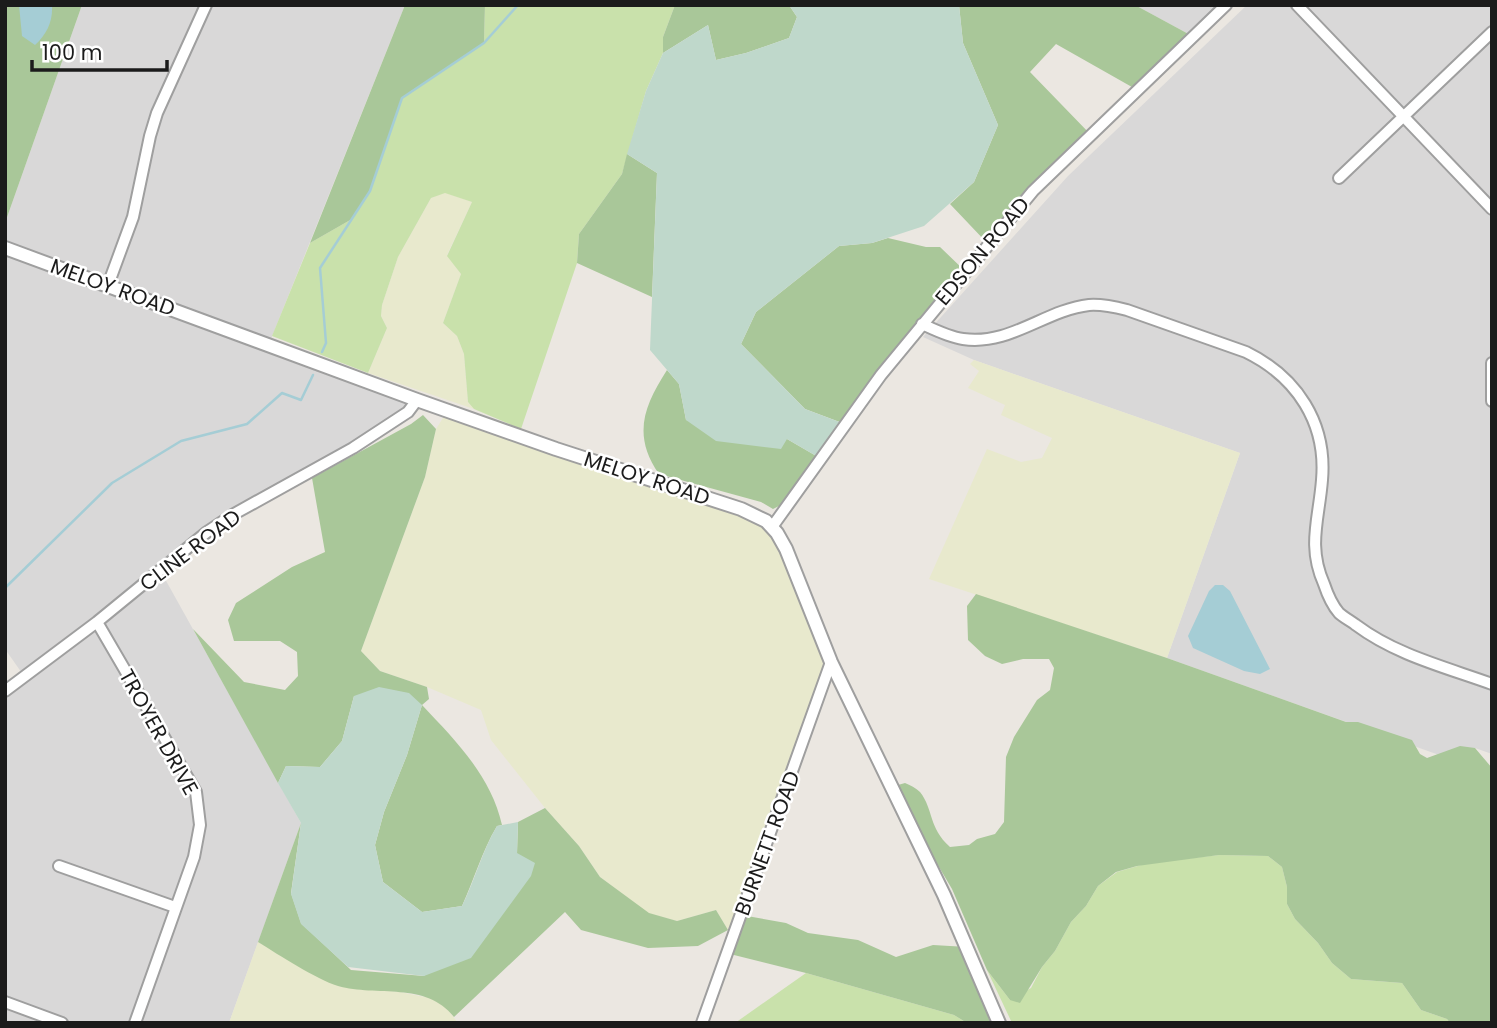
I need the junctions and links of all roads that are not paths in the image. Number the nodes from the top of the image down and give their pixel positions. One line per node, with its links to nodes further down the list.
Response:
1 (206, 5): 9 (street)
2 (1226, 5): 10 (street, EDSON ROAD)
3 (1297, 5): 5 (street)
4 (1492, 32): 5 (street)
5 (1404, 116): 6 (street); 7 (street)
6 (1339, 178)
7 (1492, 209)
8 (5, 248): 9 (street, MELOY ROAD)
9 (108, 285): 12 (street, MELOY ROAD)
10 (922, 324): 14 (street, EDSON ROAD); 17 (street)
11 (1492, 363): 13 (street)
12 (418, 400): 14 (street, MELOY ROAD); 15 (street, CLINE ROAD)
13 (1492, 401)
14 (772, 527): 16 (street)
15 (97, 622): 18 (street, CLINE ROAD); 20 (street, TROYER DRIVE)
16 (831, 662): 24 (street, BURNETT ROAD); 25 (street)
17 (1492, 684)
18 (5, 691)
19 (59, 866): 20 (street)
20 (175, 907): 23 (street, TROYER DRIVE)
21 (5, 1002): 22 (street)
22 (62, 1023)
23 (135, 1023)
24 (702, 1023)
25 (999, 1023)

